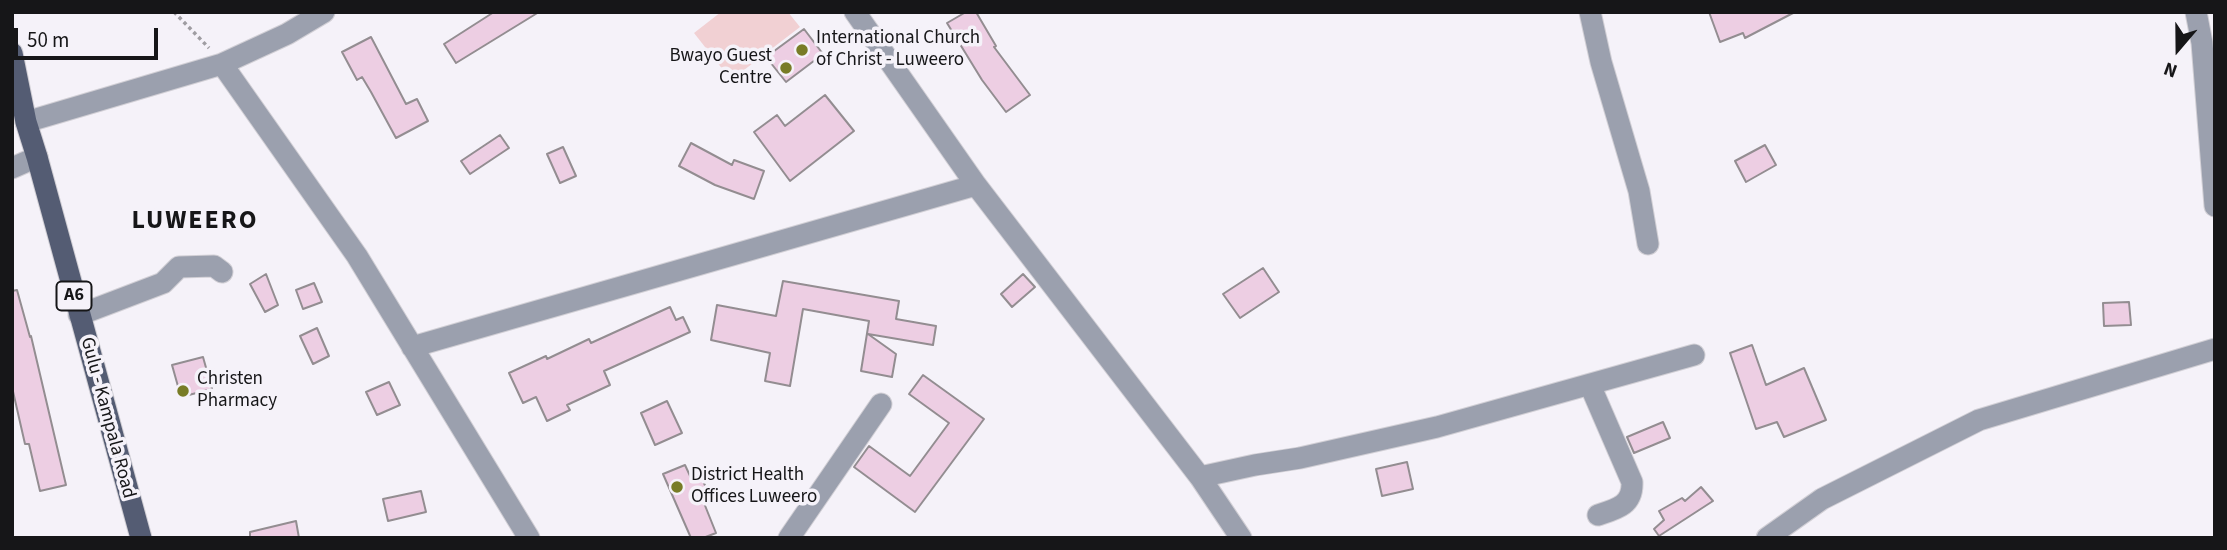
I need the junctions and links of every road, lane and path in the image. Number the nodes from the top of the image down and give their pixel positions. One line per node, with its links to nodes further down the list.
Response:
1 (174, 12): 7 (path)
2 (324, 12): 7 (street)
3 (855, 12): 11 (street)
4 (1590, 12): 13 (street)
5 (2196, 12): 12 (street)
6 (12, 53): 8 (main road, Gulu - Kampala Road / A6)
7 (222, 64): 8 (street); 16 (street)
8 (26, 122): 9 (main road, Gulu - Kampala Road / A6)
9 (37, 157): 10 (street); 15 (main road, Gulu - Kampala Road / A6)
10 (12, 168)
11 (976, 185): 16 (street); 21 (street)
12 (2215, 206)
13 (1648, 244)
14 (222, 272): 15 (street)
15 (79, 315): 23 (main road, Gulu - Kampala Road / A6)
16 (412, 347): 24 (street)
17 (2215, 349): 27 (street)
18 (1694, 355): 19 (street)
19 (1590, 385): 21 (street); 22 (street)
20 (881, 404): 25 (street)
21 (1200, 477): 26 (street)
22 (1598, 515)
23 (141, 538)
24 (529, 538)
25 (789, 538)
26 (1241, 538)
27 (1767, 538)

